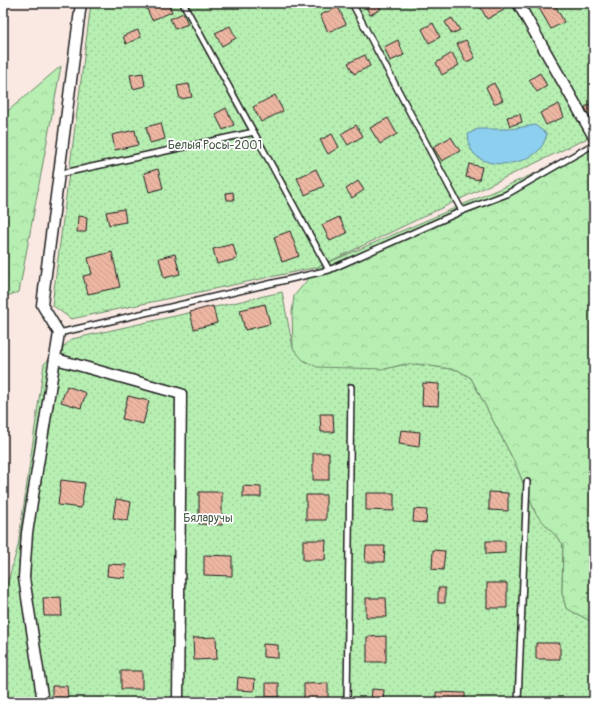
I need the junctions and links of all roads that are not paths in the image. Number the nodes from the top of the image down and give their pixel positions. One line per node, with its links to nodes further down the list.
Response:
1 (81, 3): 8 (street)
2 (183, 3): 5 (lane)
3 (352, 3): 9 (lane)
4 (518, 3): 6 (street)
5 (254, 132): 8 (lane); 10 (lane)
6 (593, 132)
7 (594, 144): 9 (lane)
8 (59, 174): 11 (street)
9 (462, 211): 10 (lane)
10 (329, 270): 11 (lane)
11 (59, 333): 12 (street)
12 (56, 359): 15 (street); 16 (street)
13 (351, 387): 17 (lane)
14 (527, 482): 18 (lane)
15 (44, 702)
16 (178, 702)
17 (347, 702)
18 (518, 702)

